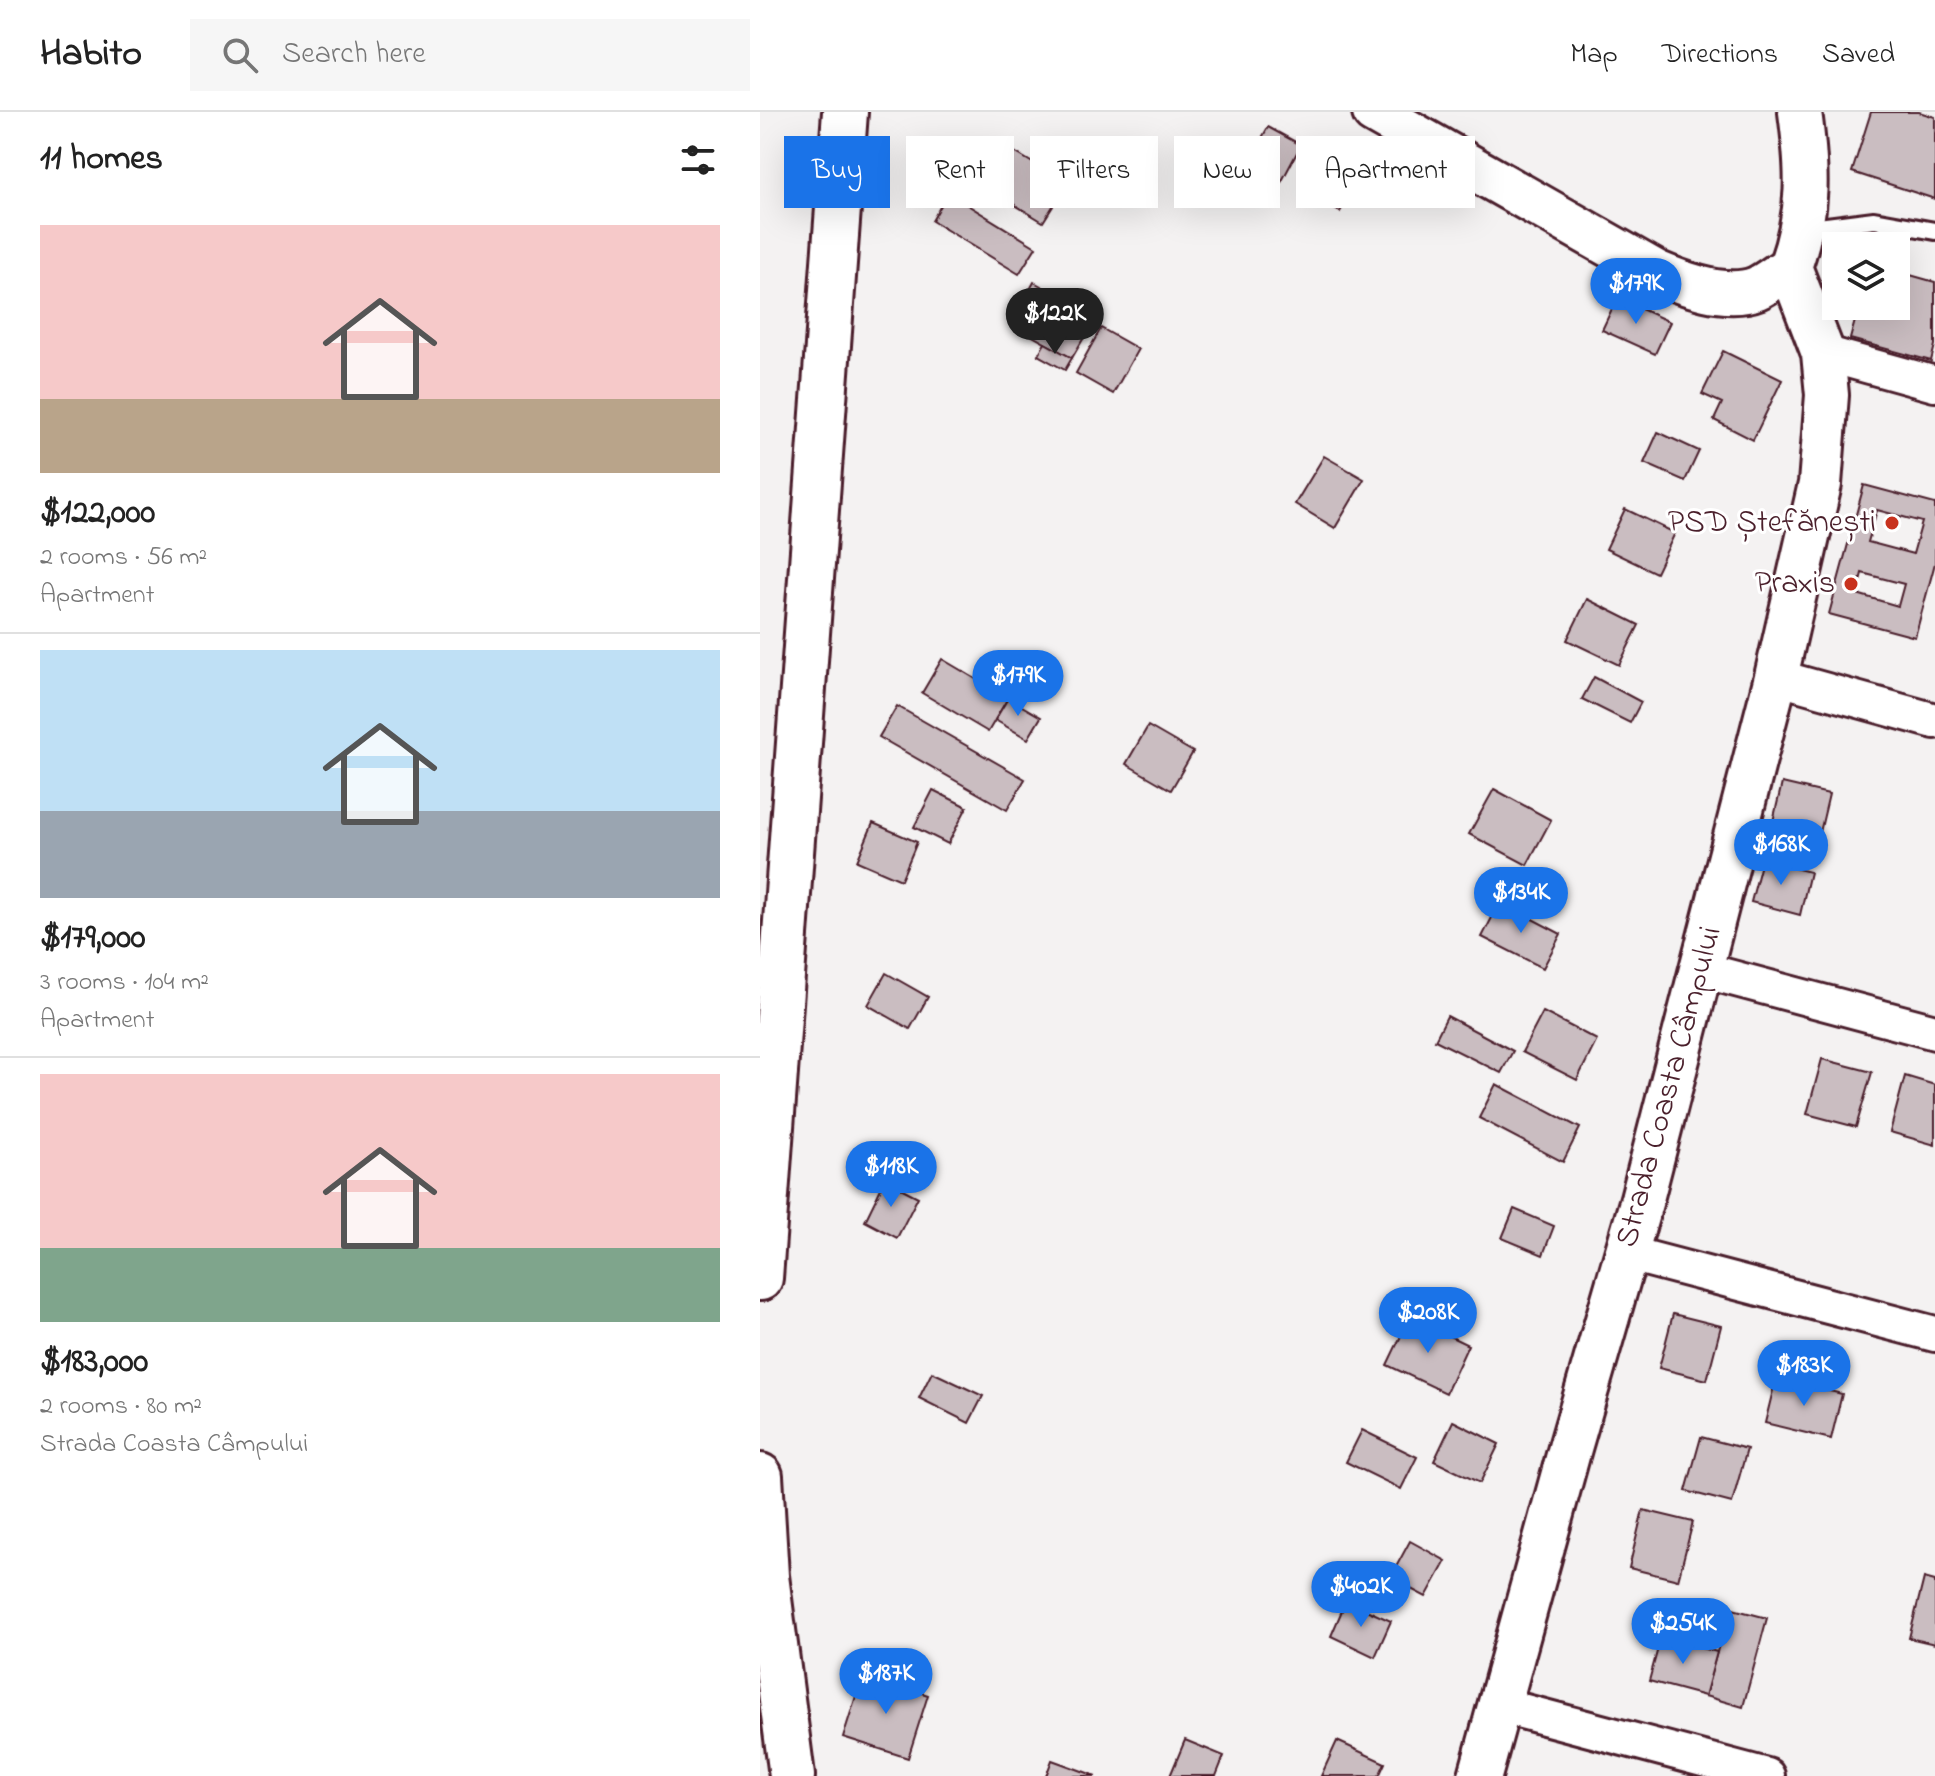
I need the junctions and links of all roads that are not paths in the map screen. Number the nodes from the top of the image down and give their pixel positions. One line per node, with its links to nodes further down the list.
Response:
1 (845, 112): 13 (main road)
2 (1374, 112): 5 (street)
3 (1800, 112): 5 (street, Strada Coasta Câmpului)
4 (1935, 231): 5 (lane)
5 (1797, 248): 6 (street, Strada Coasta Câmpului)
6 (1823, 353): 7 (street); 8 (street, Strada Coasta Câmpului)
7 (1935, 384)
8 (1776, 677): 9 (street); 10 (street, Strada Coasta Câmpului)
9 (1935, 721)
10 (1702, 970): 11 (street); 12 (street, Strada Coasta Câmpului)
11 (1935, 1032)
12 (1626, 1253): 14 (street); 16 (street, Strada Coasta Câmpului)
13 (760, 1278)
14 (1935, 1334)
15 (760, 1476): 17 (main road)
16 (1499, 1705): 18 (street, Strada Coasta Câmpului); 19 (street)
17 (792, 1776)
18 (1480, 1776)
19 (1767, 1776)

